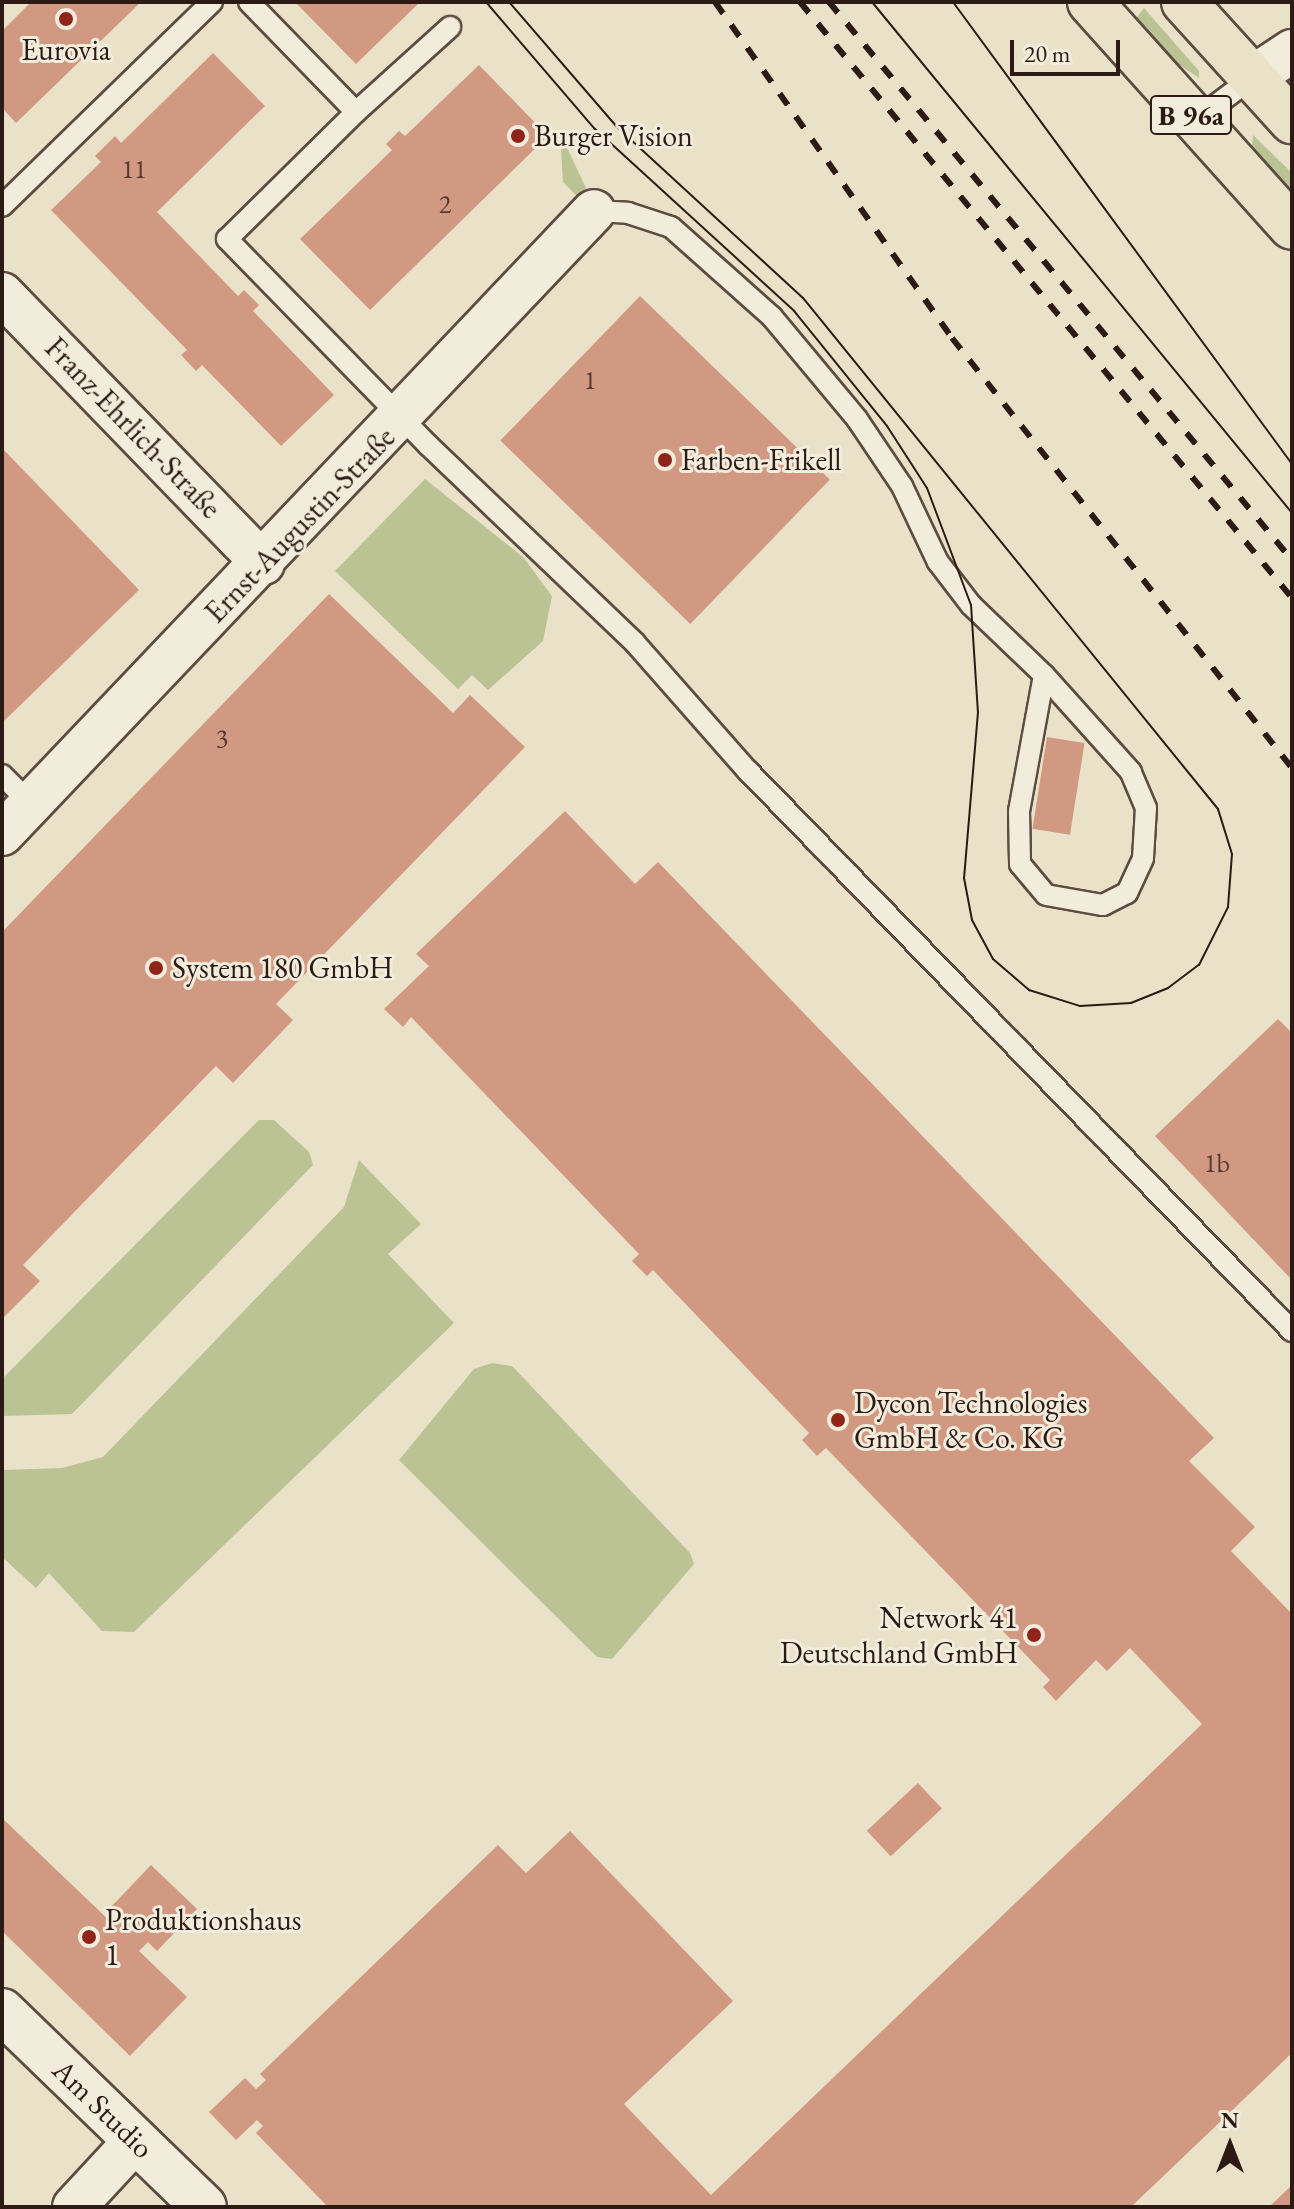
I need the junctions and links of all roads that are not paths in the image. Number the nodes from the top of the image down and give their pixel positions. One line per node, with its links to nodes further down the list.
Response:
1 (212, 2): 11 (lane)
2 (249, 2): 8 (lane)
3 (1090, 2): 9 (main road, B 96a)
4 (1184, 2): 7 (main road, B 96a)
5 (450, 27): 8 (lane)
6 (1292, 51): 7 (street)
7 (1253, 77): 9 (lane); 10 (main road, B 96a)
8 (356, 112): 15 (lane)
9 (1196, 120): 13 (main road, B 96a)
10 (1292, 121)
11 (2, 206)
12 (594, 211): 15 (street, Ernst-Augustin-Straße); 17 (lane)
13 (1292, 227)
14 (2, 294): 16 (street, Franz-Ehrlich-Straße)
15 (402, 419): 16 (street, Ernst-Augustin-Straße); 21 (lane)
16 (263, 563): 19 (street, Ernst-Augustin-Straße)
17 (1044, 675): 17 (lane)
18 (2, 775): 19 (lane)
19 (31, 804): 20 (street, Ernst-Augustin-Straße)
20 (2, 834)
21 (1292, 1331)
22 (2, 2011): 23 (street, Am Studio)
23 (136, 2140): 24 (street); 25 (street, Am Studio)
24 (74, 2207)
25 (204, 2207)

